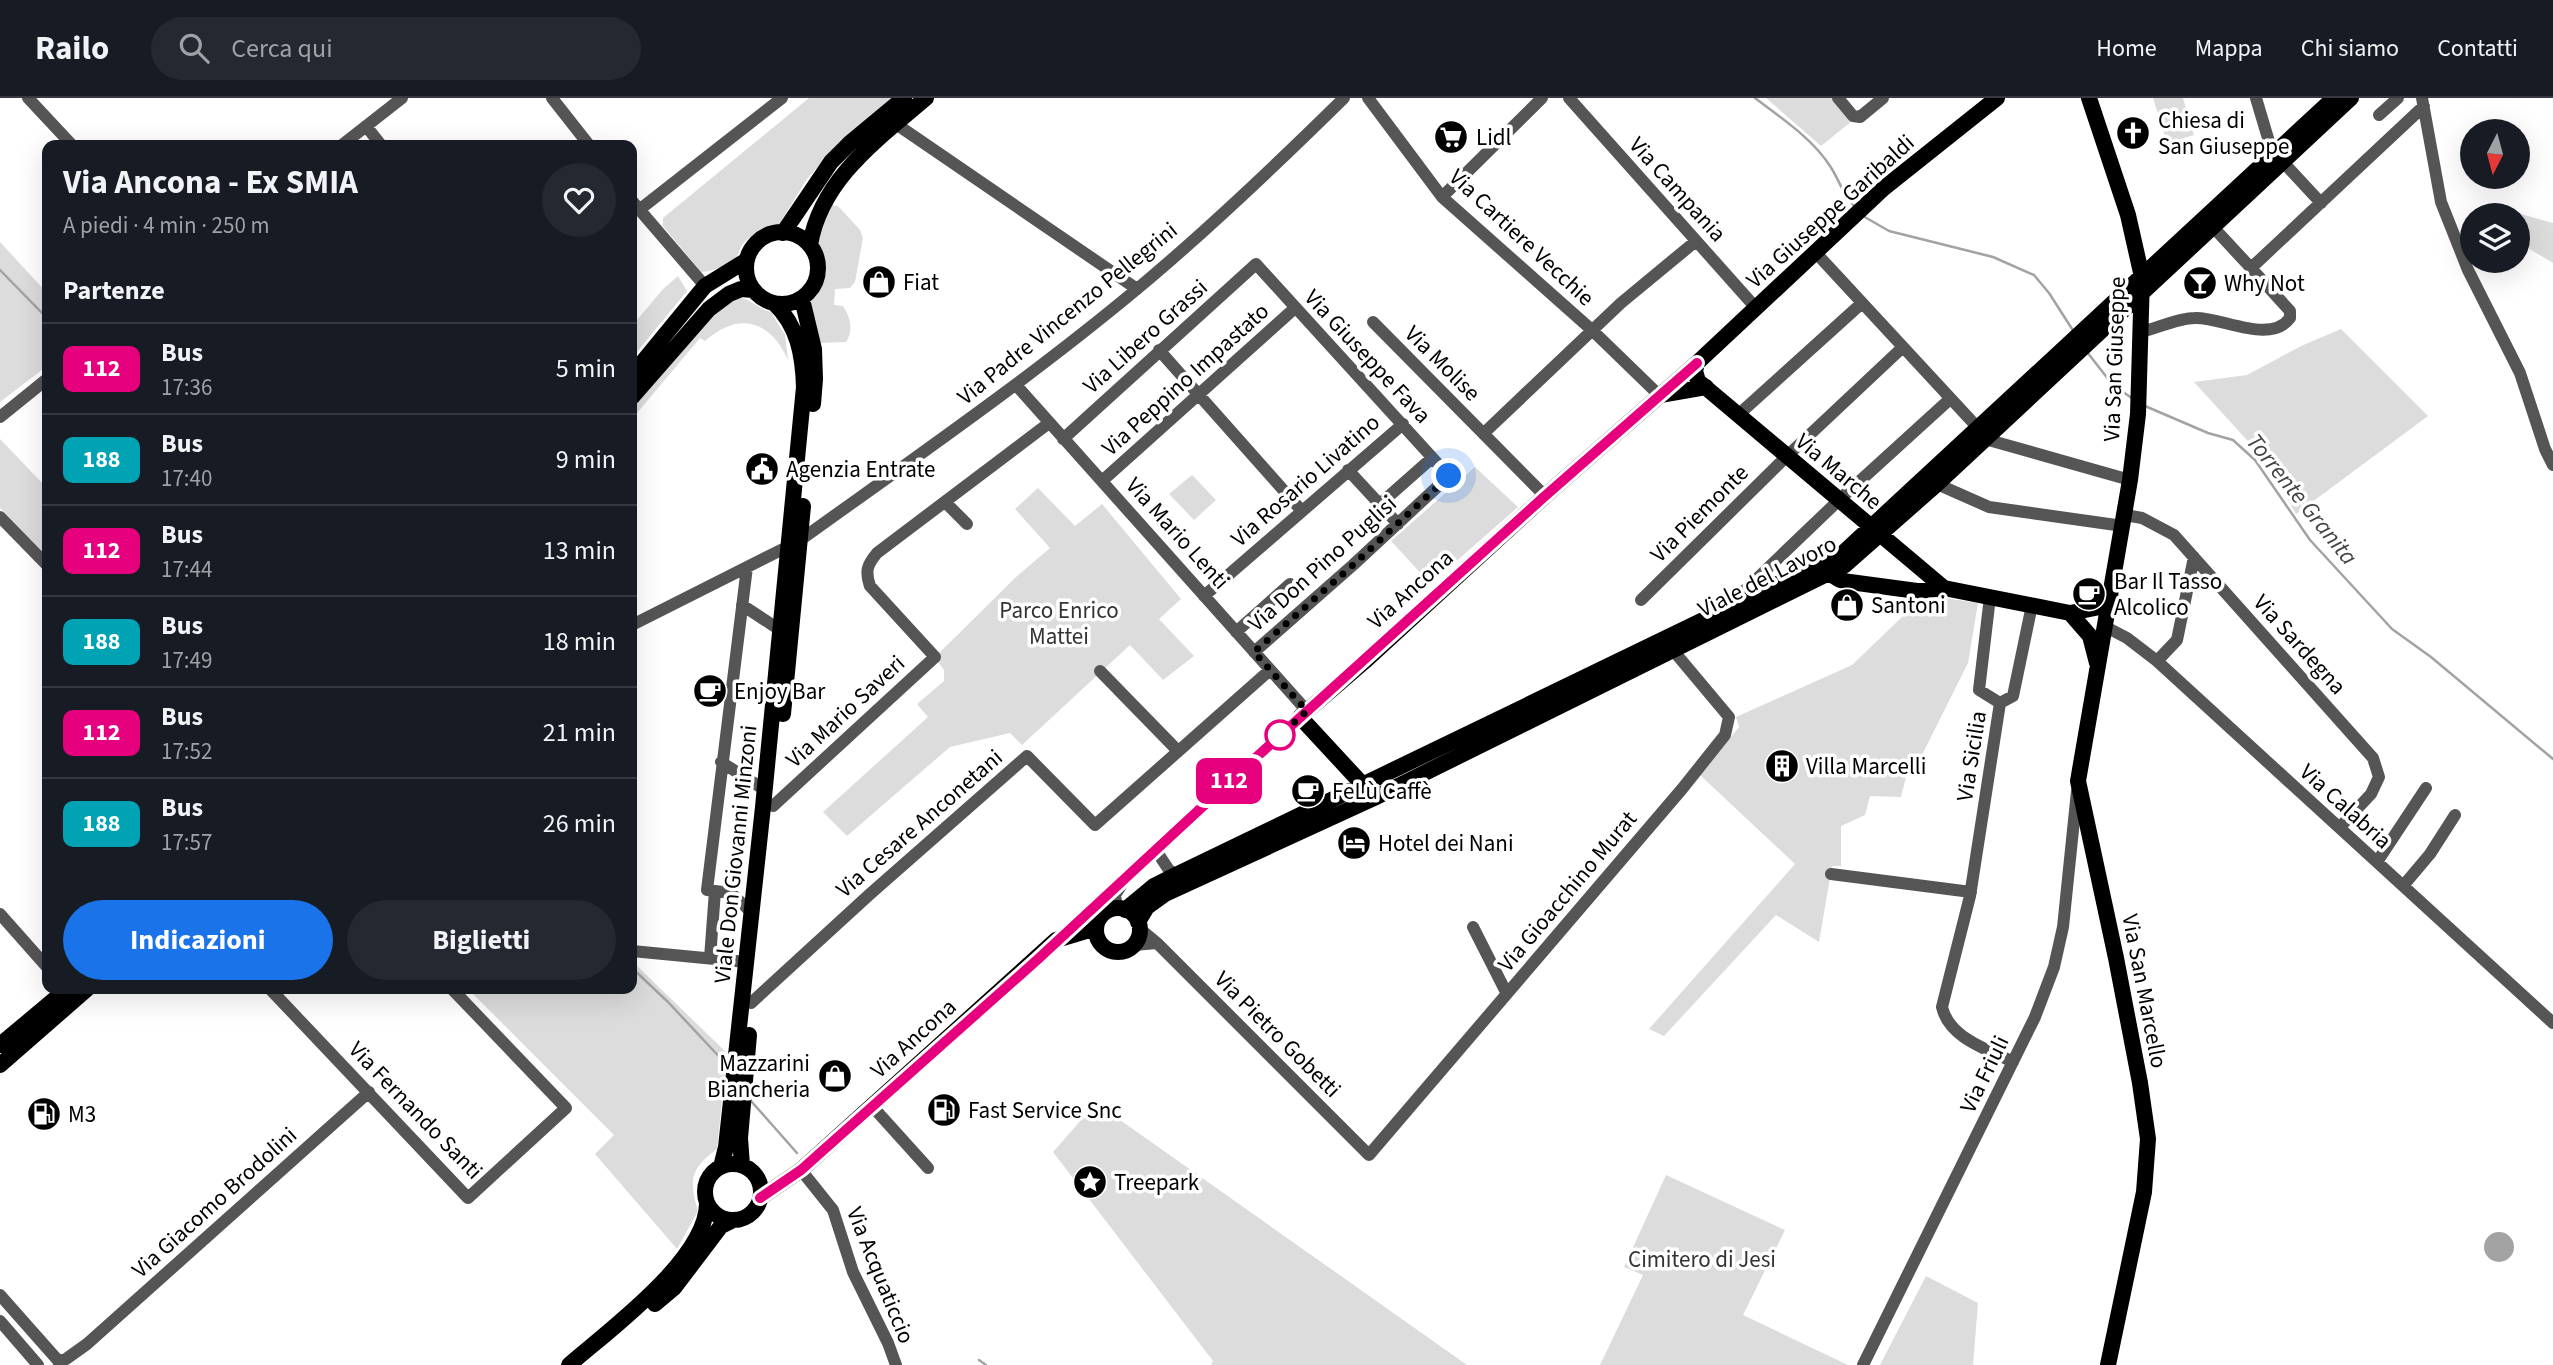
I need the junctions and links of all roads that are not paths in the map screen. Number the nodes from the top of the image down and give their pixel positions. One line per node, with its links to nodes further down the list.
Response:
1 (28, 98): 23 (street)
2 (402, 98): 22 (street)
3 (552, 98): 26 (street)
4 (782, 98): 30 (street)
5 (905, 98): 33 (main road)
6 (926, 98): 21 (main road)
7 (1344, 98): 42 (street, Via Padre Vincenzo Pellegrini)
8 (1368, 98): 28 (street, Via Cartiere Vecchie)
9 (1542, 98): 28 (street)
10 (1569, 98): 34 (street, Via Campania)
11 (1839, 98): 12 (street)
12 (1883, 98)
13 (1997, 98): 36 (main road, Via Giuseppe Garibaldi)
14 (2089, 98): 40 (main road, Via San Giuseppe)
15 (2256, 98): 27 (street)
16 (2334, 98): 27 (main road, Viale del Lavoro)
17 (2351, 98): 27 (main road, Viale del Lavoro)
18 (2398, 98): 20 (street)
19 (2423, 102): 29 (street); 74 (street)
20 (2379, 114)
21 (896, 124): 35 (main road); 42 (street)
22 (366, 127): 24 (street); 25 (street)
23 (67, 140)
24 (349, 140)
25 (377, 140)
26 (585, 140)
27 (2278, 158): 29 (street); 32 (main road, Viale del Lavoro); 40 (main road, Viale del Lavoro)
28 (1442, 197): 52 (street, Via Cartiere Vecchie)
29 (2321, 203): 39 (street)
30 (637, 205)
31 (637, 208): 41 (street)
32 (2213, 227): 39 (street); 44 (main road, Viale del Lavoro)
33 (783, 233): 35 (main road); 37 (main road)
34 (1696, 241): 49 (street, Via Campania); 52 (street, Via Molise)
35 (810, 245): 45 (main road)
36 (1816, 253): 47 (street); 49 (main road, Via Giuseppe Garibaldi)
37 (747, 260): 41 (main road); 43 (main road)
38 (1256, 264): 48 (street, Via Giuseppe Fava); 55 (street, Via Libero Grassi)
39 (2251, 268): 53 (street)
40 (2142, 276): 44 (main road, Via San Giuseppe); 51 (main road, Viale del Lavoro)
41 (705, 286): 57 (main road)
42 (1137, 289): 59 (street, Via Padre Vincenzo Pellegrini)
43 (754, 290): 46 (main road, Viale Don Giovanni Minzoni); 61 (main road)
44 (2140, 295): 51 (main road, Viale del Lavoro); 53 (main road, Via San Giuseppe)
45 (802, 299): 46 (main road); 90 (main road, Viale Don Giovanni Minzoni)
46 (774, 303): 90 (main road, Viale Don Giovanni Minzoni)
47 (1862, 303): 54 (street); 65 (street)
48 (1295, 308): 63 (street, Via Peppino Impastato); 68 (street, Via Giuseppe Fava)
49 (1756, 308): 56 (main road, Via Giuseppe Garibaldi)
50 (1373, 323): 69 (street, Via Molise)
51 (2098, 326): 70 (main road, Viale del Lavoro)
52 (1593, 331): 62 (street, Via Cartiere Vecchie); 69 (street, Via Molise)
53 (2141, 332): 77 (main road, Via San Giuseppe)
54 (1903, 347): 64 (street); 72 (street, Via Piemonte)
55 (1160, 350): 63 (street); 71 (street, Via Libero Grassi)
56 (1697, 363): 60 (main road, Via Marche); 62 (main road, Via Ancona)
57 (637, 369)
58 (42, 383): 66 (street)
59 (1016, 385): 67 (street, Via Mario Lenti); 90 (street, Via Padre Vincenzo Pellegrini)
60 (1706, 387): 62 (main road); 65 (main road, Via Marche)
61 (637, 391)
62 (1660, 395): 80 (main road, Via Ancona)
63 (1199, 396): 78 (street, Via Peppino Impastato); 84 (street)
64 (1950, 399): 70 (street); 81 (street)
65 (1738, 415): 72 (main road, Via Marche)
66 (0, 417)
67 (1049, 423): 71 (street, Via Mario Lenti); 82 (street, Via Mario Saveri)
68 (1403, 424): 73 (street, Via Giuseppe Fava); 75 (street, Via Rosario Livatino)
69 (1483, 433): 80 (street, Via Molise)
70 (1981, 434): 77 (street); 79 (main road, Viale del Lavoro); 89 (main road, Viale del Lavoro)
71 (1063, 439): 78 (street, Via Mario Lenti)
72 (1787, 456): 81 (main road, Via Marche); 100 (street, Via Piemonte)
73 (1432, 458): 76 (street, Via Giuseppe Fava); 83 (street)
74 (2553, 466)
75 (1348, 470): 83 (street); 84 (street, Via Rosario Livatino)
76 (1449, 476): 88 (street, Via Don Pino Puglisi)
77 (2130, 480): 86 (main road, Via San Giuseppe)
78 (1102, 481): 97 (street, Via Mario Lenti)
79 (1937, 484): 86 (street, Via Sardegna); 89 (main road, Viale del Lavoro)
80 (1545, 496): 117 (main road, Via Ancona)
81 (1839, 500): 89 (main road, Via Marche); 101 (street)
82 (945, 502): 87 (street); 124 (street, Via Mario Saveri)
83 (1380, 504): 88 (street)
84 (1301, 510): 97 (street, Via Rosario Livatino)
85 (0, 517): 92 (street)
86 (2124, 520): 91 (street, Via Sardegna); 99 (main road, Via San Giuseppe)
87 (967, 524)
88 (1398, 524): 111 (street, Via Don Pino Puglisi)
89 (1876, 531): 94 (main road, Viale del Lavoro); 96 (main road, Via Marche); 101 (main road, Viale del Lavoro)
90 (793, 544): 93 (street, Via Padre Vincenzo Pellegrini); 108 (main road, Viale Don Giovanni Minzoni); 124 (main road, Viale Don Giovanni Minzoni)
91 (2194, 557): 112 (street); 126 (street, Via Sardegna)
92 (42, 560)
93 (747, 566): 102 (street); 105 (street, Via Padre Vincenzo Pellegrini)
94 (1830, 574): 96 (main road, Via Marche); 110 (main road, Viale del Lavoro)
95 (1290, 584): 109 (street)
96 (1944, 588): 98 (main road, Via Marche)
97 (1204, 596): 109 (street, Via Mario Lenti)
98 (1990, 597): 103 (main road, Via Marche); 116 (street, Via Sicilia)
99 (2111, 598): 104 (main road); 107 (main road, Via San Giuseppe)
100 (1641, 600)
101 (1740, 603): 121 (main road, Viale del Lavoro)
102 (742, 605): 108 (street); 119 (street)
103 (2032, 605): 104 (main road, Via Marche); 116 (street)
104 (2070, 613): 106 (main road)
105 (637, 622)
106 (2083, 625): 107 (main road); 113 (main road)
107 (2106, 627): 112 (street, Via Calabria); 113 (main road, Via San Marcello)
108 (780, 629): 123 (main road, Viale Don Giovanni Minzoni)
109 (1236, 632): 111 (street, Via Mario Lenti)
110 (1672, 649): 140 (main road, Viale del Lavoro); 155 (street, Via Gioacchino Murat)
111 (1254, 652): 114 (street, Via Mario Lenti)
112 (2157, 662): 126 (street, Via Calabria)
113 (2098, 669): 120 (main road, Via San Marcello)
114 (1270, 670): 117 (street, Via Mario Lenti); 118 (street, Via Cesare Anconetani)
115 (1100, 671): 118 (street)
116 (2000, 703): 136 (street, Via Sicilia)
117 (1303, 714): 121 (main road, Via Mario Lenti); 128 (street, Via Ancona)
118 (1178, 751): 156 (street, Via Cesare Anconetani)
119 (721, 762): 123 (street); 135 (street)
120 (2078, 781): 127 (main road, Via San Marcello); 130 (street, Via Friuli)
121 (1363, 785): 132 (main road, Viale del Lavoro)
122 (2426, 788): 129 (street)
123 (765, 790): 138 (main road, Viale Don Giovanni Minzoni)
124 (773, 806): 156 (main road, Viale Don Giovanni Minzoni)
125 (2455, 816): 134 (street)
126 (2340, 828): 129 (street, Via Calabria)
127 (2092, 845): 130 (street); 179 (main road, Via San Marcello)
128 (1155, 849): 132 (street); 133 (street, Via Ancona)
129 (2377, 862): 134 (street, Via Calabria)
130 (2071, 863): 159 (street, Via Friuli)
131 (1832, 874): 136 (street)
132 (1176, 875): 137 (main road, Viale del Lavoro)
133 (1125, 877): 137 (street); 143 (street, Via Ancona)
134 (2403, 886): 157 (street, Via Calabria)
135 (715, 891): 138 (street); 147 (street)
136 (1971, 892): 159 (street, Via Sicilia)
137 (1121, 909): 140 (main road); 142 (main road, Viale del Lavoro)
138 (752, 913): 150 (main road, Viale Don Giovanni Minzoni)
139 (0, 914): 149 (street)
140 (1138, 925): 144 (street, Via Pietro Gobetti); 145 (main road, Viale del Lavoro)
141 (1473, 928): 155 (street)
142 (1097, 934): 143 (main road, Via Ancona); 145 (main road); 148 (main road)
143 (1056, 940): 148 (main road, Via Ancona)
144 (1157, 943): 145 (street); 163 (street, Via Pietro Gobetti)
145 (1134, 945)
146 (637, 951): 147 (street)
147 (710, 958): 150 (street)
148 (1037, 960): 162 (main road, Via Ancona)
149 (42, 961)
150 (746, 962): 164 (main road, Viale Don Giovanni Minzoni)
151 (61, 994): 158 (main road)
152 (81, 994): 160 (main road)
153 (275, 994): 161 (street, Via Fernando Santi)
154 (457, 994): 161 (street, Via Fernando Santi)
155 (1507, 994): 163 (street, Via Gioacchino Murat)
156 (751, 1003): 166 (main road, Viale Don Giovanni Minzoni)
157 (2553, 1023)
158 (0, 1045)
159 (2013, 1062): 178 (street, Via Friuli)
160 (0, 1065)
161 (369, 1092): 173 (street, Via Giacomo Brodolini)
162 (872, 1106): 165 (street); 167 (main road, Via Ancona)
163 (1369, 1155)
164 (721, 1167): 166 (main road); 169 (main road)
165 (928, 1168)
166 (748, 1169): 167 (main road); 168 (main road)
167 (801, 1170): 168 (main road, Via Ancona); 177 (street, Via Acquaticcio)
168 (760, 1198): 170 (main road)
169 (707, 1203): 170 (main road); 175 (main road)
170 (733, 1220): 176 (main road)
171 (0, 1295): 173 (street)
172 (0, 1321): 174 (street)
173 (63, 1364)
174 (38, 1365)
175 (569, 1365)
176 (584, 1365)
177 (896, 1365)
178 (1863, 1365)
179 (2108, 1365)

